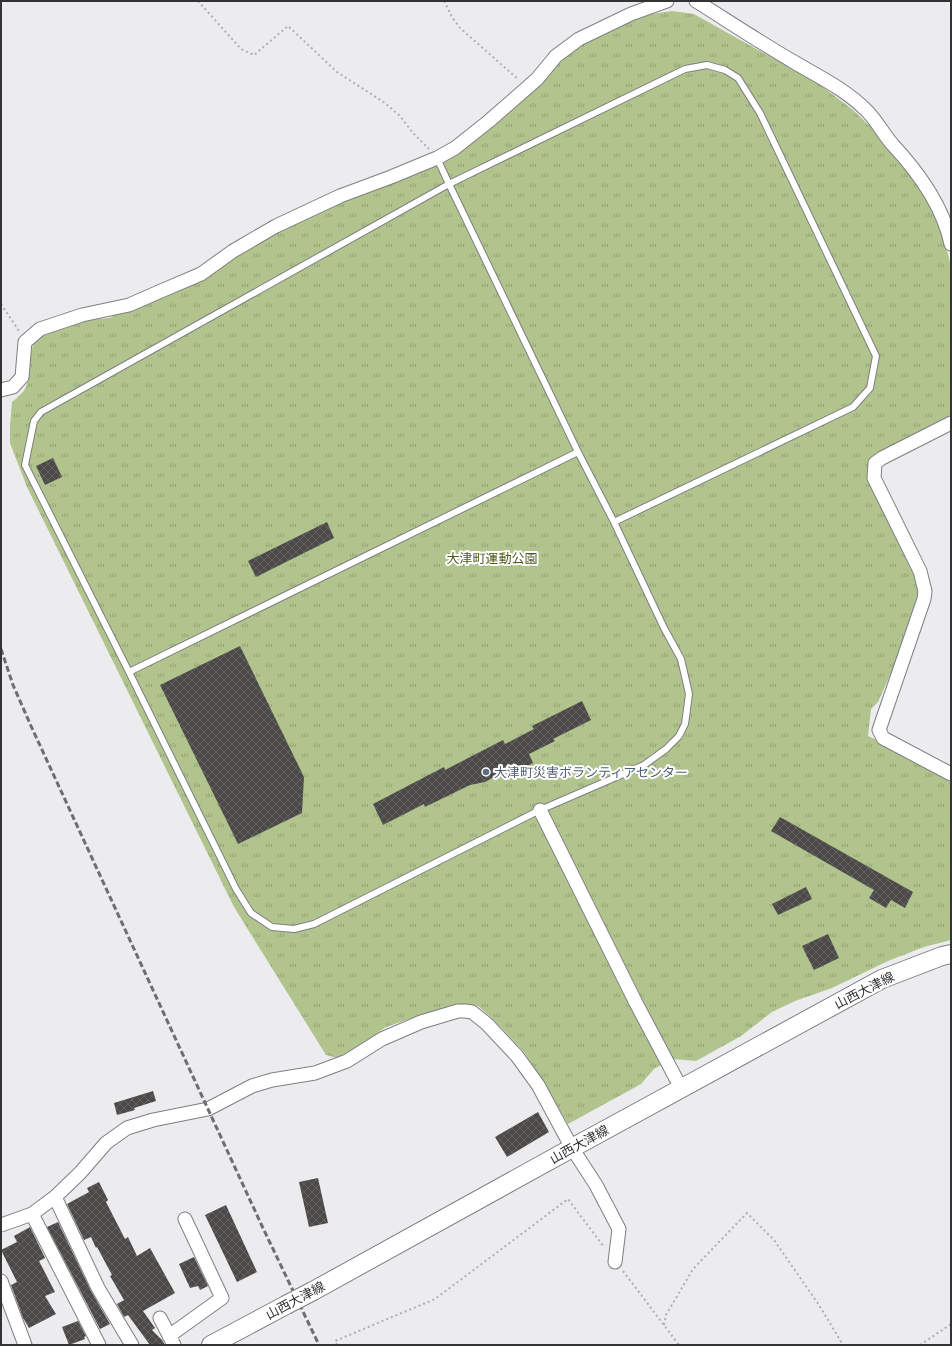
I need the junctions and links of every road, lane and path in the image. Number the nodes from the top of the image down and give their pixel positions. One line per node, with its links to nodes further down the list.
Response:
1 (198, 1): 6 (path)
2 (444, 1): 5 (path)
3 (666, 1): 5 (street)
4 (696, 1): 8 (street)
5 (527, 88): 6 (street)
6 (437, 158): 7 (lane); 10 (street)
7 (449, 184): 13 (lane); 14 (lane); 15 (lane)
8 (951, 244)
9 (1, 304): 10 (path)
10 (25, 342): 11 (street)
11 (1, 390)
12 (951, 423): 16 (street)
13 (578, 452): 14 (lane); 15 (lane)
14 (614, 522): 17 (lane)
15 (129, 672): 17 (lane)
16 (951, 774)
17 (540, 810): 19 (street)
18 (951, 954): 19 (main road, 山西大津線)
19 (681, 1088): 20 (main road, 山西大津線)
20 (572, 1148): 21 (street); 25 (street); 31 (main road, 山西大津線, bridge)
21 (55, 1197): 22 (street); 34 (street)
22 (32, 1214): 24 (street); 33 (street)
23 (185, 1219): 30 (street)
24 (1, 1224)
25 (615, 1262): 29 (path); 35 (path)
26 (1, 1281): 32 (street)
27 (160, 1318): 30 (street)
28 (951, 1324): 38 (path)
29 (664, 1325): 36 (path); 37 (path)
30 (172, 1340)
31 (220, 1343)
32 (25, 1345)
33 (99, 1345)
34 (132, 1345)
35 (337, 1345)
36 (679, 1345)
37 (843, 1345)
38 (920, 1345)

